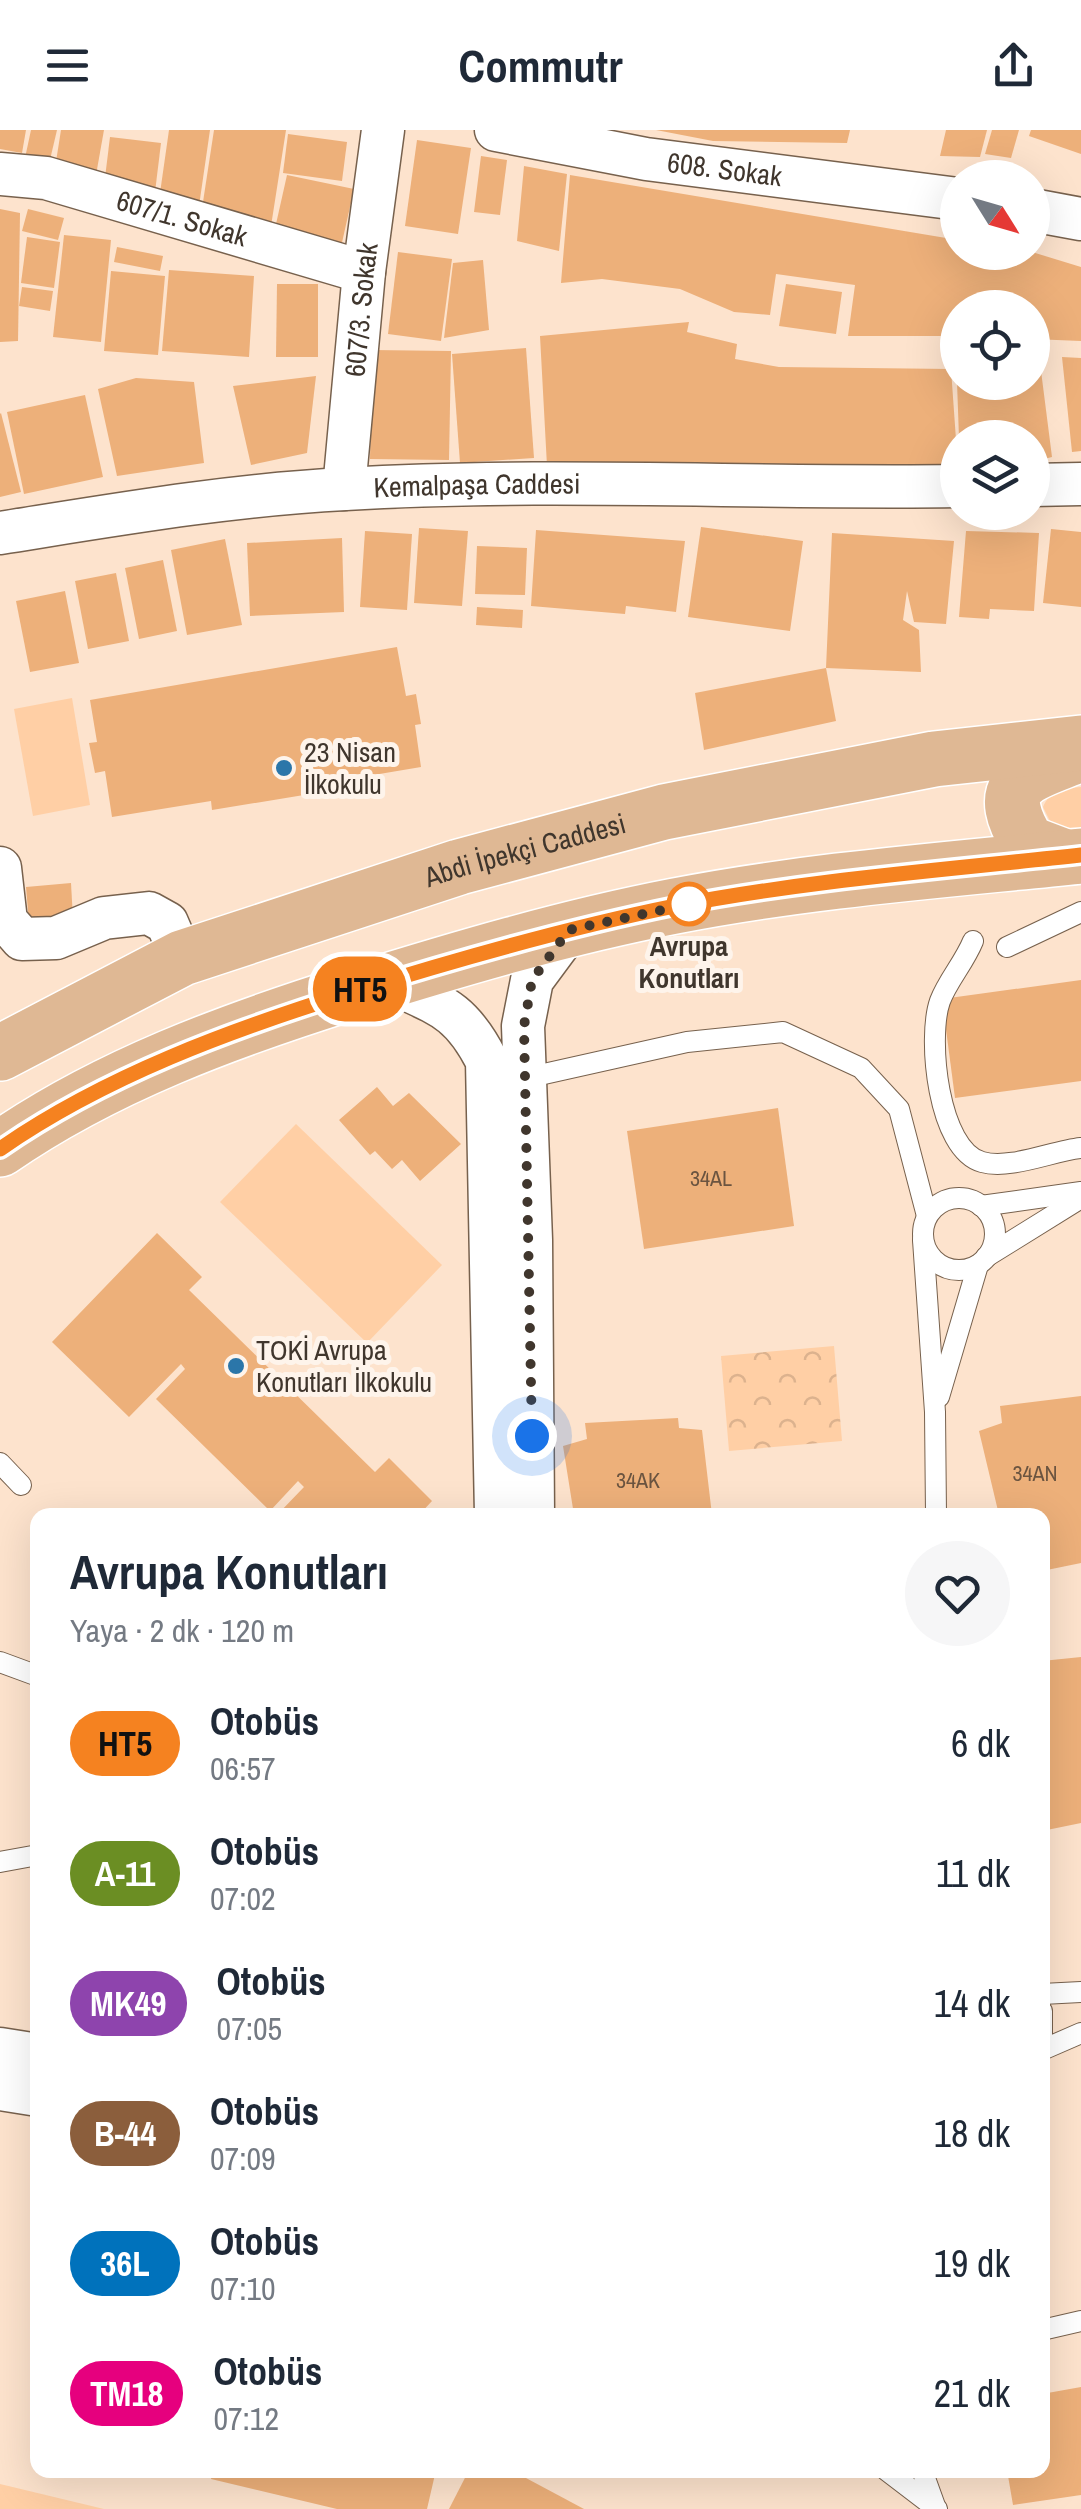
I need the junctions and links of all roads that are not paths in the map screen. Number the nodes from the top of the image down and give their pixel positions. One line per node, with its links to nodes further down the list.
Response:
1 (383, 130): 8 (street, 607/3. Sokak)
2 (496, 130): 3 (street, 608. Sokak)
3 (552, 135): 5 (street, 608. Sokak)
4 (0, 174): 8 (street, 607/1. Sokak)
5 (940, 197)
6 (1050, 213): 7 (street)
7 (1081, 219)
8 (364, 272): 12 (street, 607/3. Sokak)
9 (1081, 484): 10 (street)
10 (1050, 485)
11 (940, 486): 12 (street, Kemalpaşa Caddesi)
12 (344, 489): 13 (street, Kemalpaşa Caddesi)
13 (0, 533)
14 (1081, 742): 22 (main road, Abdi İpekçi Caddesi)
15 (1081, 753): 16 (main road)
16 (1073, 856): 19 (main road)
17 (0, 868): 22 (street)
18 (1081, 912): 21 (lane)
19 (569, 930): 23 (main road); 25 (street)
20 (974, 941): 27 (lane)
21 (1007, 947)
22 (182, 958): 24 (main road, Abdi İpekçi Caddesi)
23 (388, 981): 25 (street); 26 (main road)
24 (0, 1053)
25 (508, 1078): 30 (lane); 36 (street); 37 (street)
26 (0, 1148)
27 (1081, 1148)
28 (1081, 1195): 29 (lane); 32 (lane)
29 (981, 1206): 30 (lane); 32 (lane)
30 (928, 1216): 31 (lane)
31 (923, 1240): 32 (lane); 33 (lane)
32 (982, 1261): 33 (lane)
33 (936, 1412): 38 (lane)
34 (0, 1463): 35 (lane)
35 (21, 1485)
36 (496, 1508)
37 (533, 1508)
38 (936, 1508)
39 (0, 1663): 40 (lane)
40 (30, 1673)
41 (30, 1856): 42 (lane)
42 (0, 1862)
43 (1081, 1992): 44 (lane)
44 (1050, 1994)
45 (1081, 2034): 46 (lane)
46 (1050, 2046)
47 (0, 2050): 48 (street)
48 (30, 2054)
49 (0, 2090): 50 (street)
50 (30, 2094)
51 (1081, 2320): 52 (lane)
52 (1050, 2328)
53 (896, 2478): 55 (lane)
54 (925, 2478): 55 (lane)
55 (937, 2509)

